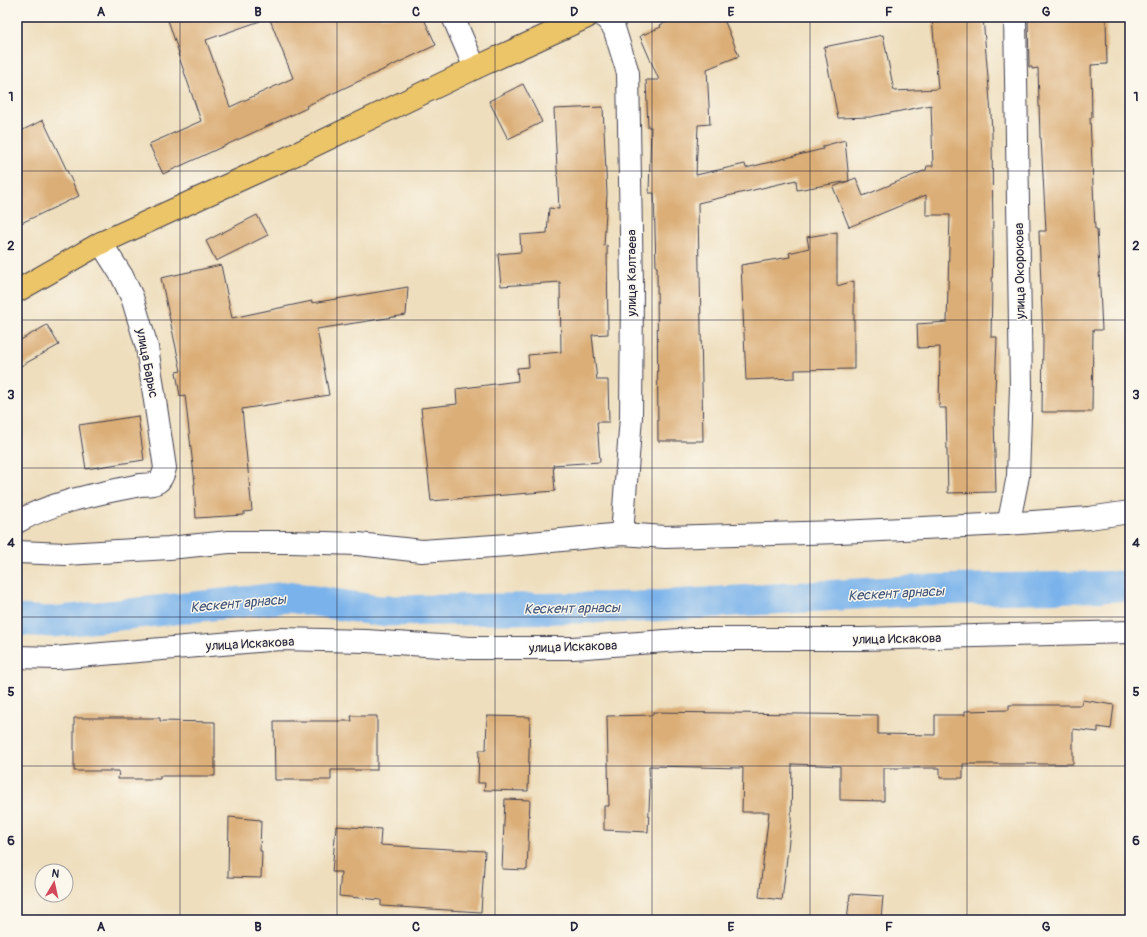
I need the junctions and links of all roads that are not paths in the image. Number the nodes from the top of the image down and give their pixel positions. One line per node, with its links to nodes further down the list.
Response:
1 (453, 17): 5 (street)
2 (587, 17): 5 (main road)
3 (605, 17): 11 (street, улица Калтаева)
4 (1015, 17): 10 (street, улица Окорокова)
5 (475, 68): 6 (main road)
6 (101, 243): 7 (main road); 9 (street, улица Барыс)
7 (17, 291)
8 (1130, 512): 10 (street)
9 (17, 522)
10 (1006, 524): 11 (street)
11 (622, 534): 12 (street)
12 (17, 552)
13 (1130, 632): 14 (street, улица Искакова)
14 (17, 657)

